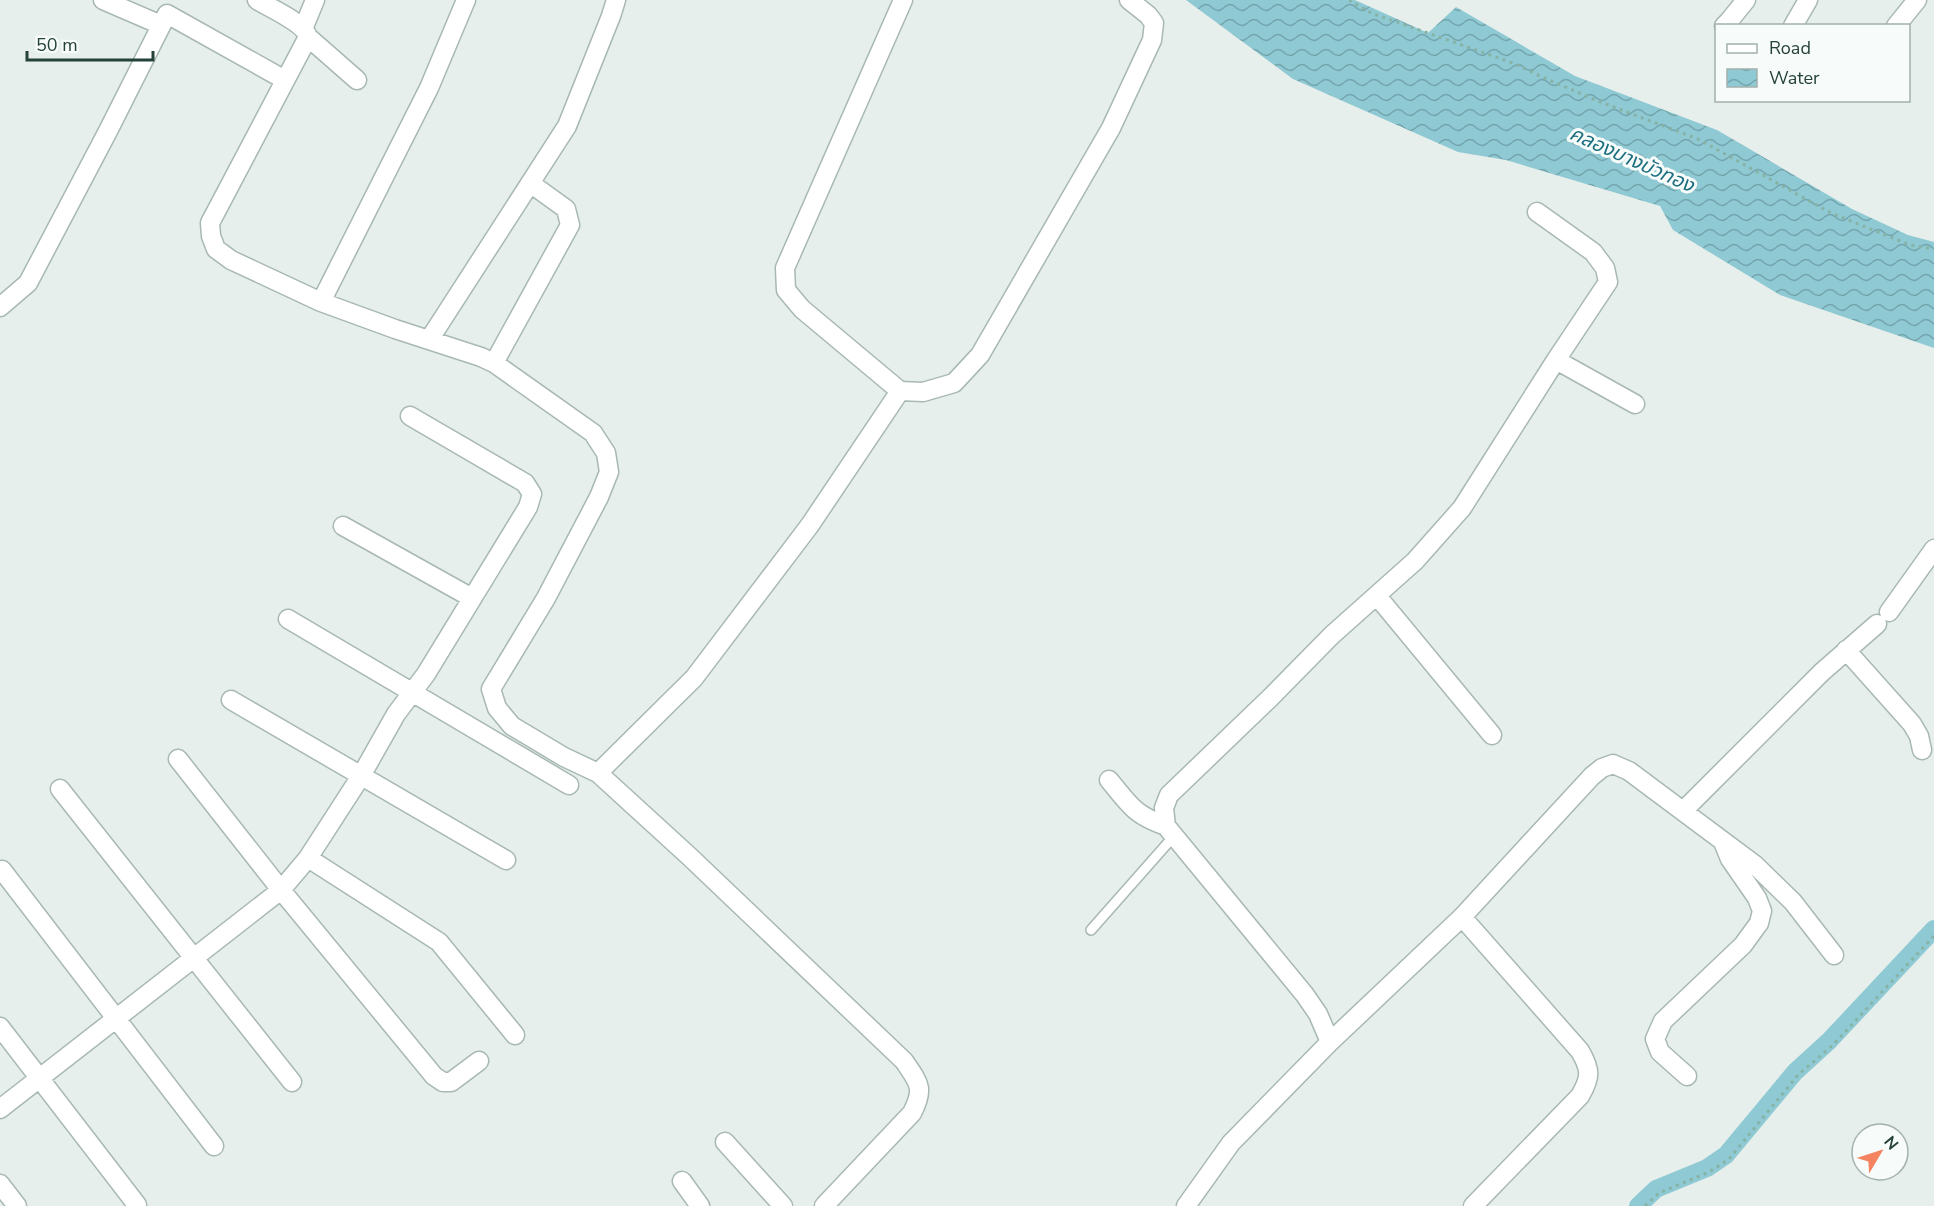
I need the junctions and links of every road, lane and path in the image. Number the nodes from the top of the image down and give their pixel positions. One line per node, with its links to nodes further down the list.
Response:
1 (103, 0): 12 (street)
2 (257, 0): 16 (street)
3 (315, 0): 16 (street)
4 (466, 0): 22 (street)
5 (615, 0): 19 (street)
6 (903, 0): 27 (street)
7 (1129, 0): 27 (street)
8 (1349, 0): 21 (path)
9 (1746, 0): 13 (street)
10 (1808, 0): 14 (street)
11 (1917, 0): 15 (street)
12 (167, 13): 17 (street); 23 (street)
13 (1725, 24)
14 (1794, 24)
15 (1898, 24)
16 (306, 33): 17 (street); 18 (street)
17 (285, 80): 22 (street)
18 (357, 80)
19 (530, 183): 24 (street); 26 (street)
20 (1537, 212): 25 (street)
21 (1934, 249)
22 (321, 302): 24 (street)
23 (0, 307)
24 (429, 340): 26 (street)
25 (1556, 360): 28 (street); 32 (street)
26 (494, 363): 41 (street)
27 (900, 391): 41 (street)
28 (1635, 404)
29 (410, 416): 33 (street)
30 (343, 526): 33 (street)
31 (1934, 549): 35 (street)
32 (1377, 596): 38 (street); 47 (street)
33 (472, 598): 36 (street)
34 (288, 619): 36 (street)
35 (1846, 651): 39 (street); 46 (street)
36 (412, 692): 42 (street); 44 (street)
37 (231, 700): 42 (street)
38 (1492, 735)
39 (1922, 750)
40 (178, 759): 52 (street)
41 (598, 773): 75 (street)
42 (361, 776): 49 (street); 50 (street)
43 (1109, 780): 47 (street)
44 (569, 785)
45 (60, 789): 57 (street)
46 (1683, 811): 48 (street); 53 (street)
47 (1170, 831): 54 (lane); 61 (street)
48 (1722, 841): 56 (street); 63 (street)
49 (308, 858): 52 (street); 60 (street)
50 (506, 860)
51 (2, 870): 58 (street)
52 (281, 890): 57 (street); 62 (street)
53 (1462, 917): 61 (street); 77 (street)
54 (1091, 930)
55 (1934, 936): 78 (path)
56 (1834, 956)
57 (195, 959): 58 (street); 65 (street)
58 (117, 1019): 64 (street); 68 (street)
59 (0, 1027): 64 (street)
60 (514, 1035)
61 (1330, 1042): 76 (street)
62 (479, 1061)
63 (1687, 1076)
64 (40, 1078): 66 (street); 71 (street)
65 (292, 1082)
66 (0, 1109)
67 (725, 1142): 74 (street)
68 (214, 1146)
69 (682, 1181): 73 (street)
70 (0, 1184): 72 (street)
71 (137, 1205)
72 (17, 1206)
73 (700, 1206)
74 (783, 1206)
75 (824, 1206)
76 (1186, 1206)
77 (1473, 1206)
78 (1645, 1206)

